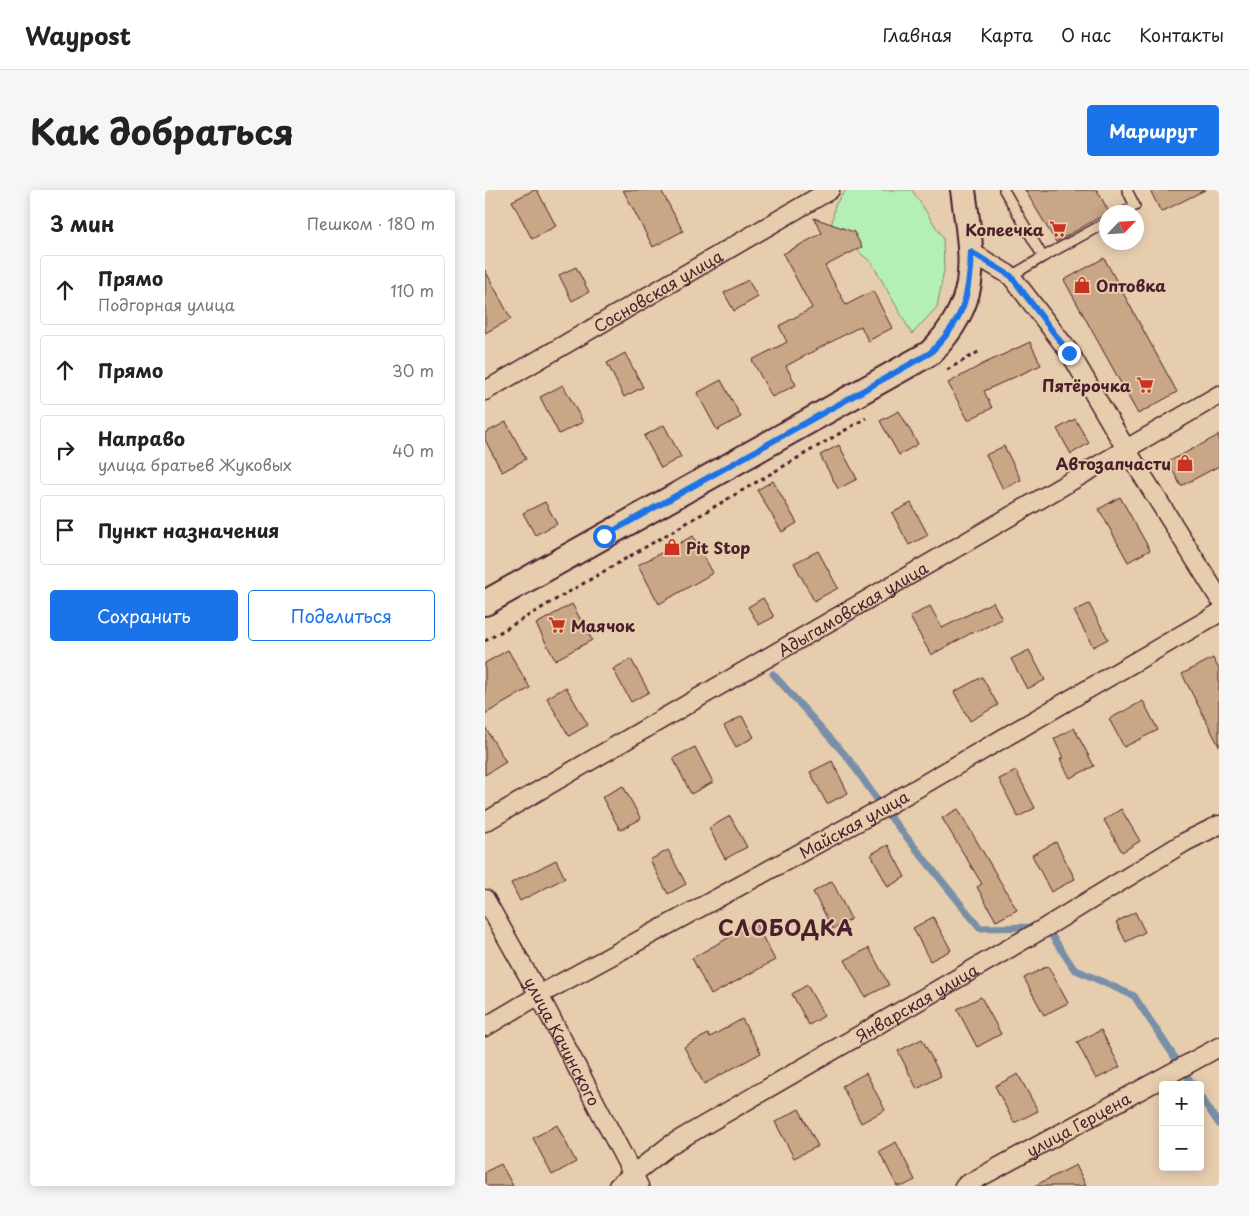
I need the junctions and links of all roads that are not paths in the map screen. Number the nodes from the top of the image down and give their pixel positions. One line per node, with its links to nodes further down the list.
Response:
1 (830, 190): 10 (street, Сосновская улица)
2 (963, 190): 7 (street)
3 (1004, 190): 8 (lane)
4 (1127, 190): 5 (lane)
5 (1134, 205)
6 (1099, 226): 8 (lane)
7 (971, 252): 9 (street); 14 (street)
8 (1043, 257): 9 (lane)
9 (1011, 276): 12 (street)
10 (485, 391)
11 (1219, 395): 12 (street, Адыгамовская улица)
12 (1126, 449): 13 (street); 16 (street, Адыгамовская улица)
13 (1219, 598)
14 (485, 603)
15 (1219, 613): 19 (street, Майская улица)
16 (485, 822)
17 (1219, 825): 22 (street, Январская улица)
18 (485, 899): 19 (street, улица Качинского)
19 (539, 995): 20 (street, Майская улица); 22 (street, улица Качинского)
20 (485, 1027)
21 (1219, 1047): 24 (street, улица Герцена)
22 (636, 1180): 23 (street, Январская улица)
23 (619, 1186)
24 (964, 1186)

